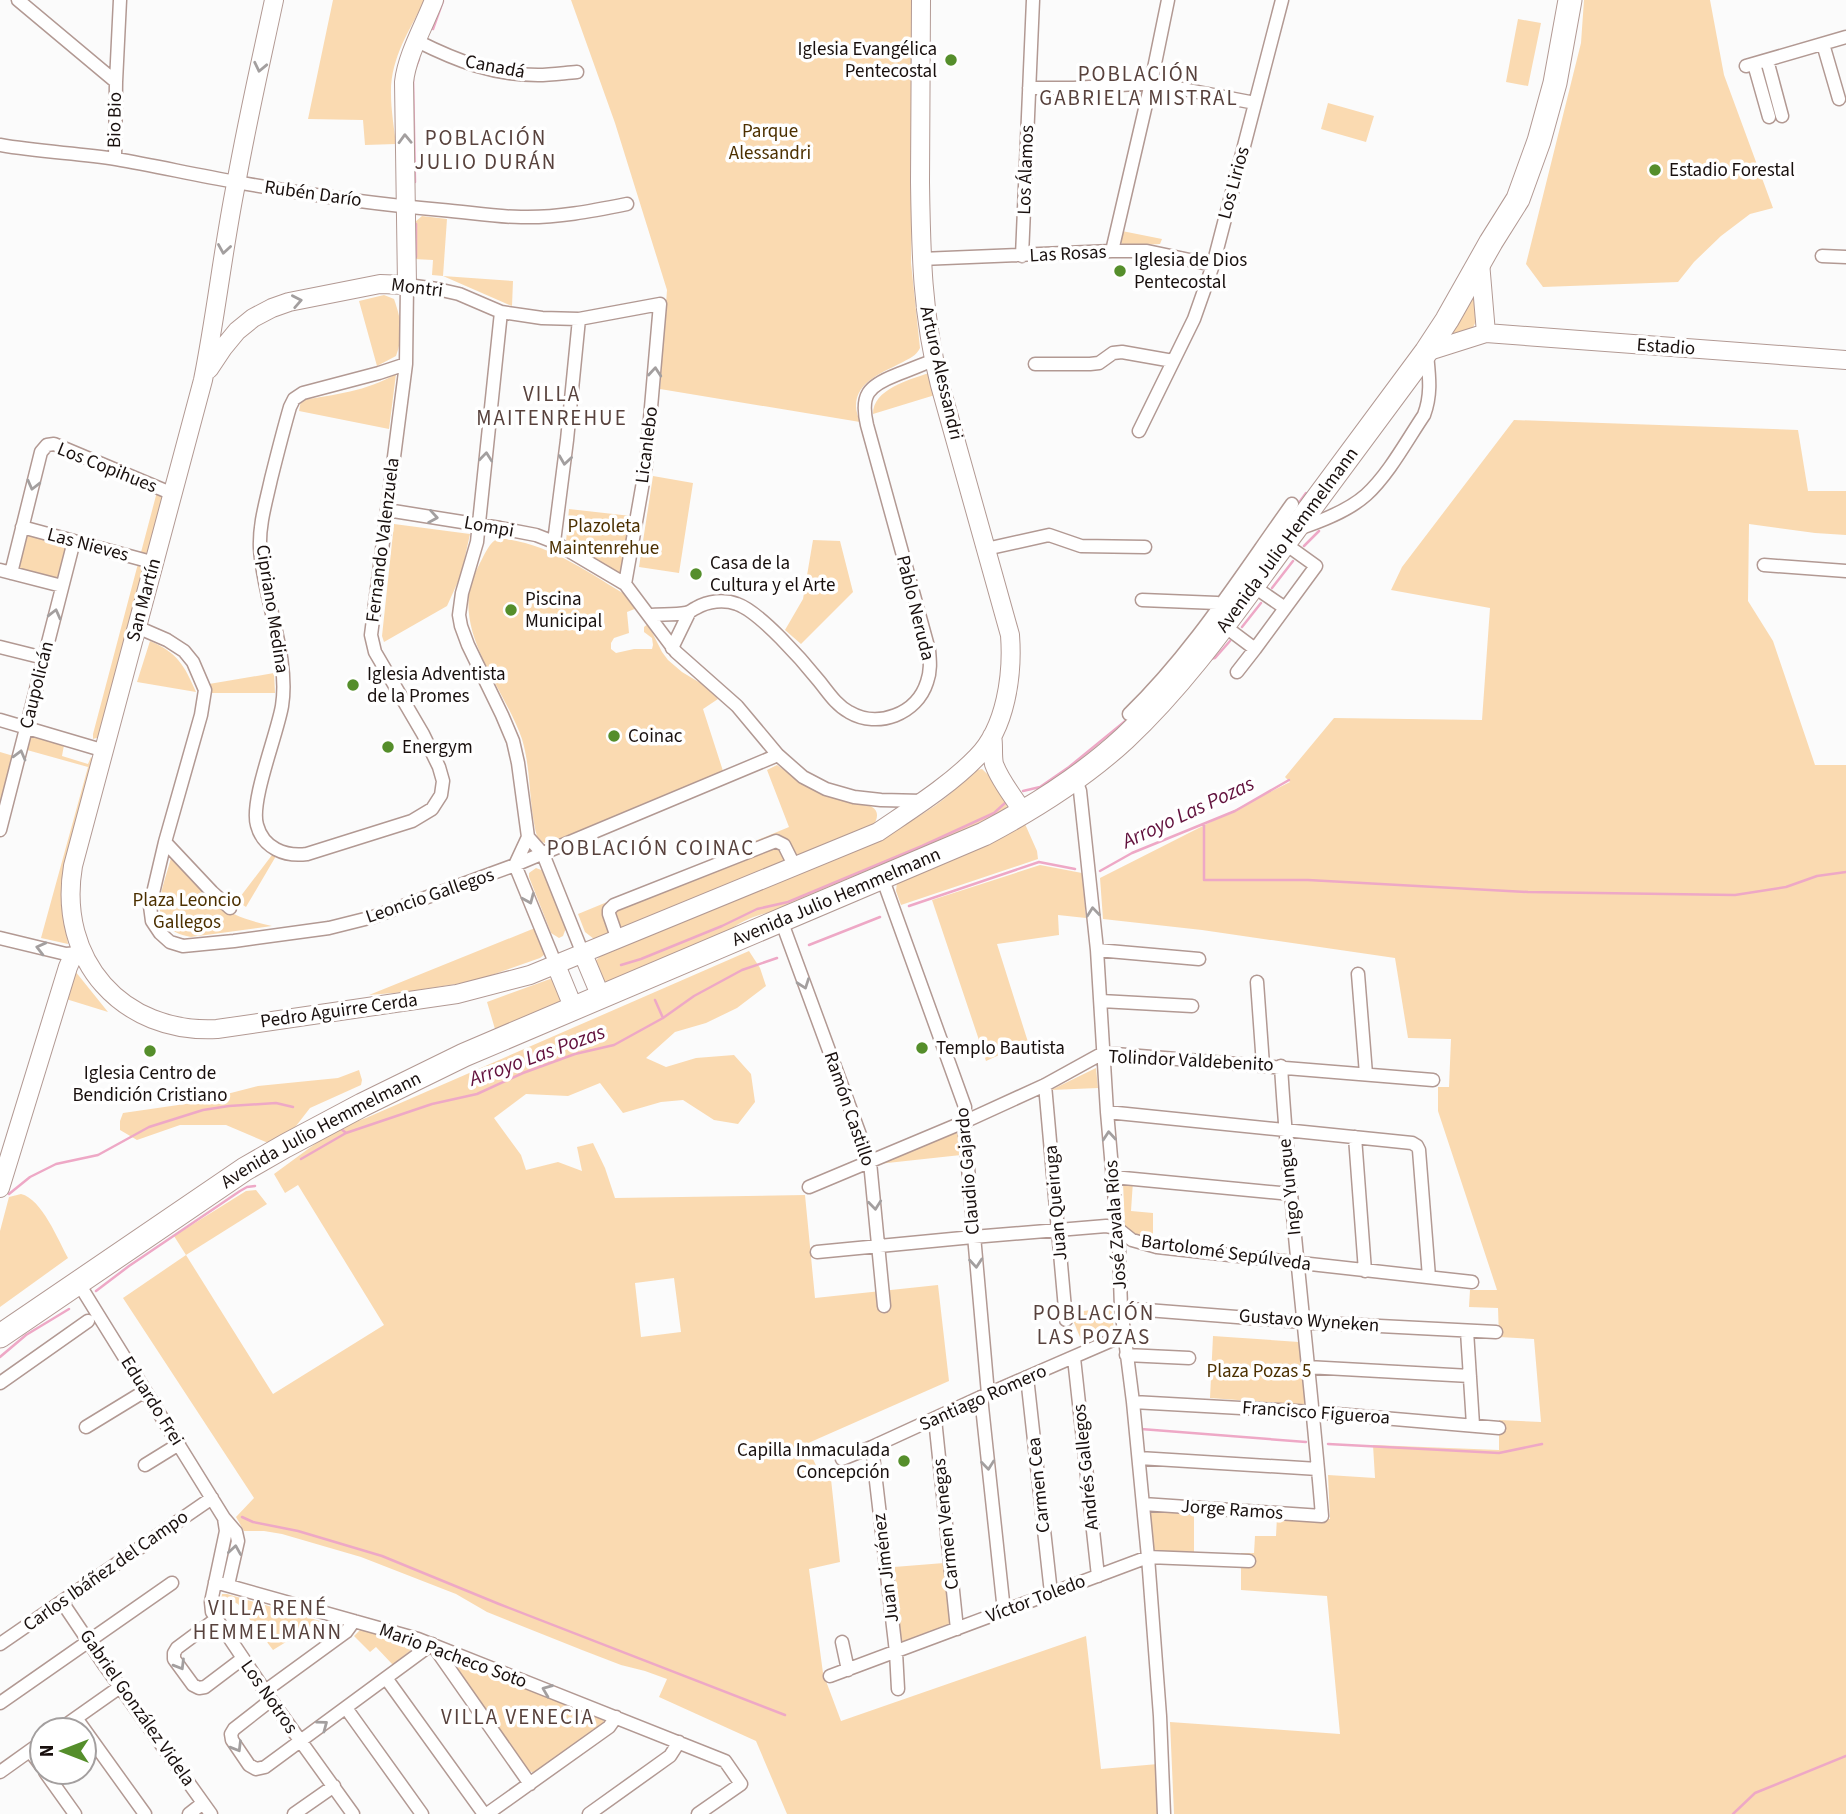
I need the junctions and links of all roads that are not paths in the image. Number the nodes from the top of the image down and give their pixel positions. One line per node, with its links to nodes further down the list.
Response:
1 (18, 0): 16 (street)
2 (120, 0): 16 (street, Bio Bio)
3 (274, 0): 23 (street, San Martín, one-way to 23)
4 (434, 0): 12 (street, Fernando Valenzuela)
5 (921, 0): 32 (street, Arturo Alessandri)
6 (1033, 0): 18 (street, Los Álamos)
7 (1168, 0): 17 (street)
8 (1281, 0): 20 (street, Los Lirios)
9 (1559, 0): 28 (highway, Avenida Julio Hemmelmann)
10 (1570, 0): 28 (highway, Avenida Julio Hemmelmann)
11 (1846, 37): 13 (street)
12 (417, 41): 15 (street, Canadá); 25 (street, Fernando Valenzuela, one-way to 12)
13 (1823, 44): 14 (street); 19 (street)
14 (1767, 60): 14 (street)
15 (577, 72)
16 (116, 82): 22 (street, Bio Bio)
17 (1151, 83): 18 (street); 20 (street); 27 (street)
18 (1029, 88): 29 (street, Los Álamos)
19 (1839, 99)
20 (1255, 103): 33 (street, Los Lirios)
21 (0, 145): 22 (street, Rubén Darío)
22 (114, 159): 23 (street, Rubén Darío)
23 (236, 182): 25 (street, Rubén Darío); 38 (street, San Martín, one-way to 38)
24 (627, 204): 25 (street, Rubén Darío)
25 (406, 207): 26 (street, Fernando Valenzuela)
26 (407, 251): 34 (street); 35 (street, Fernando Valenzuela)
27 (1112, 251): 29 (street, Las Rosas); 33 (street, Las Rosas)
28 (1485, 252): 41 (street); 42 (highway, Avenida Julio Hemmelmann)
29 (1022, 256): 32 (street, Las Rosas)
30 (1822, 256): 31 (street)
31 (1846, 257)
32 (921, 259): 43 (street, Arturo Alessandri)
33 (1213, 265): 45 (street, Los Lirios)
34 (380, 284): 35 (street, Montri); 40 (street, Montri, one-way to 34)
35 (407, 285): 37 (street, Montri); 46 (street, Fernando Valenzuela)
36 (660, 304): 39 (street, Montri); 64 (street, Licanlebo, one-way to 36)
37 (501, 312): 39 (street, Montri); 53 (street, one-way to 37)
38 (215, 317): 40 (street); 48 (street, San Martín)
39 (579, 319): 57 (street, one-way to 57)
40 (237, 331): 48 (street, Montri)
41 (1486, 333): 42 (street, Estadio); 44 (street, Estadio)
42 (1426, 352): 55 (highway, Avenida Julio Hemmelmann); 55 (street)
43 (934, 360): 59 (street, Arturo Alessandri); 69 (street, Pablo Neruda)
44 (1846, 360)
45 (1173, 361): 47 (street); 49 (street, Los Lirios)
46 (406, 364): 52 (street, Fernando Valenzuela); 92 (street, Cipriano Medina)
47 (1035, 364)
48 (203, 380): 50 (street, San Martín)
49 (1139, 431)
50 (173, 494): 54 (street, Los Copihues, one-way to 54); 60 (street, San Martín)
51 (1292, 504): 70 (street)
52 (387, 510): 53 (street, Lompi, one-way to 53); 92 (street, Fernando Valenzuela)
53 (478, 524): 57 (street, Lompi); 90 (street)
54 (22, 527): 56 (street, Las Nieves); 62 (street, Los Copihues)
55 (1290, 537): 66 (highway, Avenida Julio Hemmelmann); 68 (street)
56 (74, 541): 60 (street, Las Nieves); 65 (street, Caupolicán)
57 (554, 542): 64 (street, Lompi)
58 (1145, 547): 59 (street)
59 (986, 550): 83 (street, Arturo Alessandri)
60 (155, 563): 72 (street, San Martín)
61 (1764, 565): 63 (street)
62 (6, 571): 65 (street)
63 (1846, 571)
64 (625, 584): 71 (street, Lompi)
65 (62, 586): 76 (street, Caupolicán, one-way to 65)
66 (1253, 586): 68 (street); 70 (highway, Avenida Julio Hemmelmann)
67 (1142, 600): 70 (street)
68 (1285, 608): 75 (street)
69 (689, 613): 71 (street, Pablo Neruda); 74 (street)
70 (1226, 614): 75 (street); 78 (street); 84 (highway, Avenida Julio Hemmelmann)
71 (649, 615): 74 (street, Lompi)
72 (137, 627): 81 (street, San Martín); 91 (street, Leoncio Gallegos)
73 (0, 647): 76 (street)
74 (672, 648): 82 (street)
75 (1255, 649): 77 (street)
76 (44, 658): 80 (street, Caupolicán)
77 (1237, 672)
78 (1129, 714)
79 (0, 720): 80 (street)
80 (27, 727): 81 (street); 89 (street, Caupolicán, one-way to 80)
81 (105, 751): 102 (street, San Martín)
82 (778, 755): 85 (street); 93 (street, Leoncio Gallegos)
83 (986, 759): 86 (street); 87 (street, Arturo Alessandri)
84 (1075, 778): 87 (highway, Avenida Julio Hemmelmann); 101 (street, José Zavala Ríos, one-way to 84)
85 (881, 800): 86 (street); 88 (street)
86 (923, 801): 88 (street, Pedro Aguirre Cerda)
87 (1024, 813): 96 (highway, Avenida Julio Hemmelmann)
88 (895, 820): 95 (street, Pedro Aguirre Cerda)
89 (1, 823)
90 (527, 837): 93 (street); 94 (street)
91 (165, 842): 94 (street, Leoncio Gallegos); 97 (street)
92 (273, 848)
93 (543, 854): 94 (street, Leoncio Gallegos); 103 (street)
94 (515, 866): 105 (street, one-way to 105)
95 (795, 867): 100 (street, Pedro Aguirre Cerda); 100 (street)
96 (882, 877): 98 (highway, Avenida Julio Hemmelmann); 119 (street, Claudio Gajardo)
97 (230, 908)
98 (781, 920): 108 (highway, Avenida Julio Hemmelmann); 122 (street, Ramón Castillo, one-way to 122)
99 (0, 938): 102 (street, one-way to 99)
100 (618, 940): 103 (street, Pedro Aguirre Cerda)
101 (1097, 950): 104 (street); 109 (street, José Zavala Ríos)
102 (81, 951): 105 (street, Pedro Aguirre Cerda); 125 (street)
103 (583, 954): 105 (street, Pedro Aguirre Cerda); 108 (street)
104 (1199, 959)
105 (556, 965): 111 (street)
106 (1358, 974): 115 (street)
107 (1257, 982): 113 (street)
108 (601, 997): 111 (highway, Avenida Julio Hemmelmann)
109 (1101, 1000): 110 (street); 112 (street, José Zavala Ríos)
110 (1192, 1006)
111 (574, 1009): 136 (highway, Avenida Julio Hemmelmann)
112 (1103, 1053): 113 (street, Tolindor Valdebenito); 117 (street, Tolindor Valdebenito); 118 (street, José Zavala Ríos)
113 (1263, 1065): 114 (street, Tolindor Valdebenito)
114 (1280, 1066): 115 (street, Tolindor Valdebenito); 120 (street, Ingo Yungue)
115 (1366, 1074): 116 (street, Tolindor Valdebenito)
116 (1433, 1080)
117 (1045, 1086): 119 (street, Tolindor Valdebenito); 128 (street, Juan Queiruga)
118 (1107, 1112): 120 (street); 123 (street, José Zavala Ríos, one-way to 118)
119 (964, 1122): 122 (street, Tolindor Valdebenito); 129 (street, Claudio Gajardo)
120 (1285, 1129): 121 (street); 126 (street, Ingo Yungue)
121 (1355, 1137): 133 (street); 134 (street)
122 (870, 1162): 124 (street, Tolindor Valdebenito); 130 (street, Ramón Castillo, one-way to 130)
123 (1113, 1177): 126 (street); 127 (street, José Zavala Ríos)
124 (808, 1186)
125 (0, 1188)
126 (1291, 1194): 132 (street, Ingo Yungue)
127 (1117, 1228): 128 (street, Bartolomé Sepúlveda); 132 (street, Bartolomé Sepúlveda); 138 (street, José Zavala Ríos)
128 (1058, 1229): 129 (street, Bartolomé Sepúlveda); 139 (street, Juan Queiruga)
129 (973, 1237): 130 (street, Bartolomé Sepúlveda); 154 (street, Claudio Gajardo, one-way to 154)
130 (879, 1247): 131 (street, Bartolomé Sepúlveda); 137 (street, Ramón Castillo)
131 (817, 1252)
132 (1298, 1264): 133 (street, Bartolomé Sepúlveda); 141 (street, Ingo Yungue)
133 (1365, 1270): 134 (street, Bartolomé Sepúlveda)
134 (1429, 1277): 135 (street, Bartolomé Sepúlveda)
135 (1472, 1282)
136 (79, 1284): 145 (highway, Avenida Julio Hemmelmann); 153 (street, Eduardo Frei)
137 (884, 1306)
138 (1121, 1308): 141 (street, Gustavo Wyneken); 144 (street, José Zavala Ríos)
139 (1066, 1320)
140 (88, 1321): 152 (street)
141 (1302, 1322): 142 (street, Gustavo Wyneken); 149 (street, Ingo Yungue)
142 (1467, 1331): 143 (street, Gustavo Wyneken); 150 (street)
143 (1496, 1332)
144 (1124, 1335): 146 (street, José Zavala Ríos); 147 (street, Santiago Romero)
145 (0, 1336)
146 (1126, 1355): 148 (street); 155 (street, José Zavala Ríos)
147 (1074, 1358): 151 (street, Santiago Romero); 173 (street, Andrés Gallegos)
148 (1189, 1358)
149 (1307, 1367): 150 (street); 156 (street, Ingo Yungue)
150 (1470, 1376): 158 (street)
151 (1027, 1377): 154 (street, Santiago Romero); 177 (street, Carmen Cea)
152 (1, 1381)
153 (145, 1391): 159 (street); 161 (street, Eduardo Frei)
154 (984, 1396): 157 (street, Santiago Romero); 179 (street, Claudio Gajardo, one-way to 179)
155 (1133, 1402): 156 (street, Francisco Figueroa); 163 (street, José Zavala Ríos)
156 (1314, 1412): 158 (street, Francisco Figueroa); 166 (street, Ingo Yungue)
157 (935, 1419): 162 (street, Santiago Romero); 182 (street, Carmen Venegas)
158 (1473, 1425): 160 (street, Francisco Figueroa)
159 (86, 1427)
160 (1499, 1428)
161 (179, 1444): 165 (street); 167 (street, Eduardo Frei)
162 (872, 1447): 164 (street, Santiago Romero); 187 (street, Juan Jiménez)
163 (1139, 1458): 166 (street); 168 (street, José Zavala Ríos)
164 (842, 1459)
165 (145, 1465)
166 (1318, 1469): 169 (street, Ingo Yungue)
167 (212, 1498): 170 (street, Eduardo Frei); 178 (street, Carlos Ibáñez del Campo)
168 (1143, 1504): 169 (street, Jorge Ramos); 171 (street, José Zavala Ríos)
169 (1322, 1516)
170 (223, 1518): 174 (street); 176 (street, one-way to 170)
171 (1148, 1557): 172 (street, Víctor Toledo); 173 (street, Víctor Toledo); 217 (street, José Zavala Ríos)
172 (1249, 1561)
173 (1098, 1576): 177 (street, Víctor Toledo)
174 (215, 1582): 176 (street, Mario Pacheco Soto); 180 (street)
175 (172, 1583): 183 (street)
176 (228, 1585): 181 (street, Mario Pacheco Soto)
177 (1051, 1593): 179 (street, Víctor Toledo)
178 (62, 1602): 183 (street, Gabriel González Videla); 185 (street, Carlos Ibáñez del Campo)
179 (1004, 1611): 182 (street, Víctor Toledo)
180 (216, 1619): 188 (street, Los Notros); 188 (street, one-way to 188)
181 (354, 1621): 186 (street, Mario Pacheco Soto); 194 (street)
182 (957, 1629): 187 (street, Víctor Toledo)
183 (90, 1641): 192 (street, Gabriel González Videla); 195 (street)
184 (842, 1642): 189 (street)
185 (0, 1644)
186 (432, 1644): 191 (street); 198 (street, Mario Pacheco Soto, one-way to 186); 204 (street)
187 (896, 1652): 189 (street, Víctor Toledo); 193 (street, Juan Jiménez)
188 (242, 1659): 194 (street, Los Notros)
189 (848, 1670): 190 (street, Víctor Toledo)
190 (830, 1676)
191 (386, 1678): 196 (street); 214 (street)
192 (120, 1687): 197 (street); 207 (street, Gabriel González Videla)
193 (898, 1689)
194 (268, 1695): 199 (street, Los Notros); 199 (street, one-way to 199)
195 (0, 1703)
196 (346, 1708): 199 (street, one-way to 196); 213 (street)
197 (79, 1716)
198 (616, 1717): 200 (street, Mario Pacheco Soto); 204 (street)
199 (301, 1742): 206 (street, Los Notros)
200 (679, 1742): 215 (street); 216 (street, Mario Pacheco Soto)
201 (98, 1749): 209 (street)
202 (28, 1752): 203 (street)
203 (0, 1772)
204 (530, 1784): 214 (street)
205 (55, 1786): 208 (street)
206 (334, 1786): 211 (street); 212 (street, Los Notros)
207 (207, 1809): 210 (street)
208 (75, 1814)
209 (145, 1814)
210 (189, 1814)
211 (294, 1814)
212 (353, 1814)
213 (422, 1814)
214 (485, 1814)
215 (589, 1814)
216 (698, 1814)
217 (1164, 1814)

